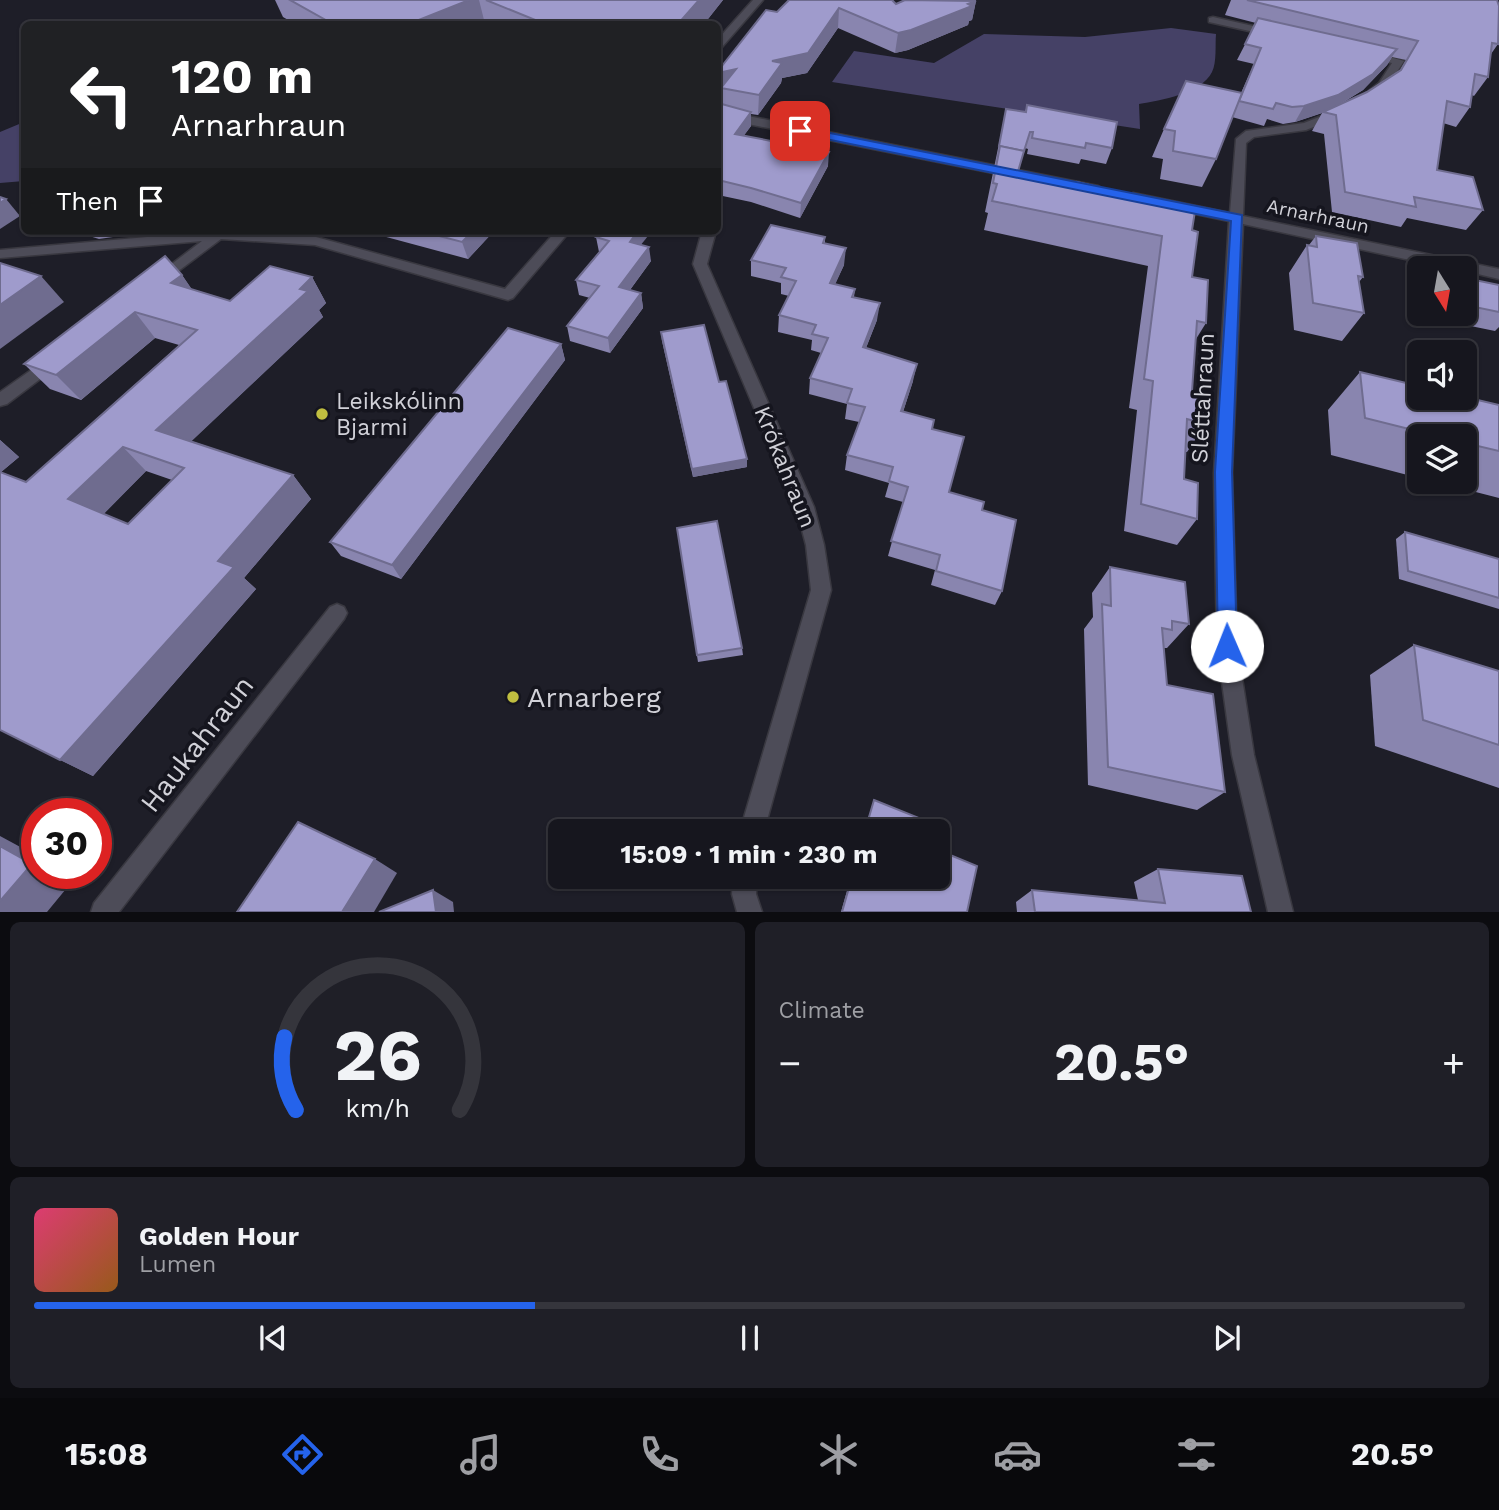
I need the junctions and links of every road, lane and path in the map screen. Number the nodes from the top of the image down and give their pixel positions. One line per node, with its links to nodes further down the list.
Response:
1 (758, 0): 4 (street)
2 (1213, 20): 3 (street)
3 (1293, 38)
4 (721, 42)
5 (1359, 52): 7 (street, Sléttahraun)
6 (721, 115): 7 (street, Arnarhraun)
7 (1238, 218): 14 (street, Arnarhraun); 23 (street, Sléttahraun)
8 (187, 235): 13 (street)
9 (218, 235): 12 (street); 15 (street)
10 (560, 235): 12 (street)
11 (708, 235): 19 (street, Krókahraun)
12 (312, 236)
13 (0, 254)
14 (1499, 274)
15 (142, 293)
16 (66, 350): 17 (street)
17 (1, 400)
18 (337, 613): 21 (street, Haukahraun)
19 (755, 819)
20 (744, 889): 22 (street)
21 (103, 912)
22 (750, 912)
23 (1281, 912)

